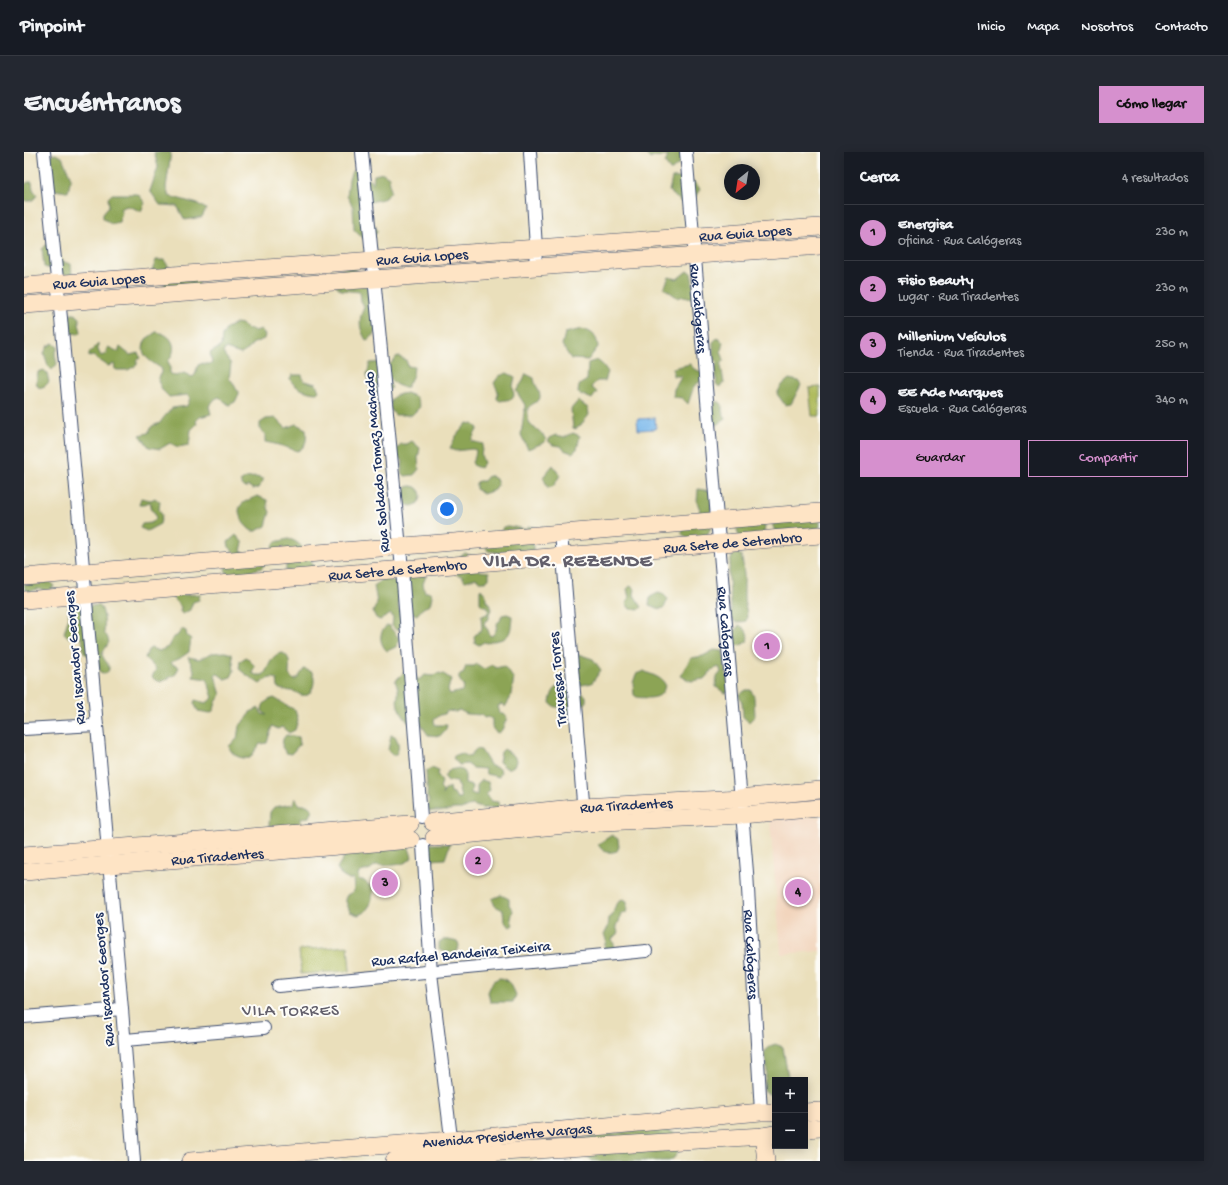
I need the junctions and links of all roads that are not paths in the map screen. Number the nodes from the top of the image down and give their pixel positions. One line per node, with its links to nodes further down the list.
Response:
1 (44, 152): 13 (street, Rua Iscandor Georges)
2 (362, 152): 10 (street, Rua Soldado Tomaz Machado)
3 (530, 152): 8 (street)
4 (686, 152): 6 (street, Rua Calógeras)
5 (820, 227): 6 (main road, Rua Guia Lopes)
6 (693, 237): 8 (main road, Rua Guia Lopes); 9 (street, Rua Calógeras)
7 (820, 246): 9 (main road, Rua Guia Lopes)
8 (536, 248): 10 (main road, Rua Guia Lopes); 11 (street)
9 (695, 255): 11 (main road, Rua Guia Lopes); 18 (street, Rua Calógeras)
10 (374, 261): 12 (street, Rua Soldado Tomaz Machado); 13 (main road, Rua Guia Lopes)
11 (535, 267): 12 (main road, Rua Guia Lopes)
12 (375, 279): 15 (main road, Rua Guia Lopes); 22 (street, Rua Soldado Tomaz Machado)
13 (58, 284): 14 (main road, Rua Guia Lopes); 15 (street, Rua Iscandor Georges)
14 (24, 286)
15 (59, 303): 16 (main road, Rua Guia Lopes); 25 (street, Rua Iscandor Georges)
16 (24, 305)
17 (820, 512): 18 (main road, Rua Sete de Setembro)
18 (717, 520): 19 (main road, Rua Sete de Setembro); 21 (street, Rua Calógeras)
19 (561, 533): 22 (main road, Rua Sete de Setembro); 23 (street, Travessa Torres)
20 (820, 535): 21 (main road, Rua Sete de Setembro)
21 (719, 543): 23 (main road, Rua Sete de Setembro); 32 (street, Rua Calógeras)
22 (400, 546): 24 (street, Rua Soldado Tomaz Machado); 25 (main road, Rua Sete de Setembro)
23 (562, 556): 24 (main road, Rua Sete de Setembro); 34 (street, Travessa Torres)
24 (402, 569): 27 (main road, Rua Sete de Setembro); 36 (street, Rua Soldado Tomaz Machado)
25 (82, 572): 26 (main road, Rua Sete de Setembro); 27 (street, Rua Iscandor Georges)
26 (24, 577)
27 (85, 595): 28 (main road, Rua Sete de Setembro); 29 (street, Rua Iscandor Georges)
28 (24, 600)
29 (96, 725): 30 (street); 37 (street, Rua Iscandor Georges)
30 (24, 730)
31 (820, 790): 32 (main road, Rua Tiradentes)
32 (740, 798): 34 (main road, Rua Tiradentes); 35 (street, Rua Calógeras)
33 (820, 808): 35 (main road, Rua Tiradentes)
34 (584, 815): 35 (main road, Rua Tiradentes); 36 (main road, Rua Tiradentes)
35 (742, 815): 49 (street, Rua Calógeras)
36 (422, 831): 37 (main road, Rua Tiradentes); 39 (main road, Rua Tiradentes); 42 (street, Rua Soldado Tomaz Machado)
37 (107, 848): 38 (main road, Rua Tiradentes); 39 (street, Rua Iscandor Georges)
38 (24, 855)
39 (109, 865): 40 (main road, Rua Tiradentes); 44 (street, Rua Iscandor Georges)
40 (24, 872)
41 (646, 951): 42 (street, Rua Rafael Bandeira Teixeira)
42 (431, 973): 43 (street, Rua Rafael Bandeira Teixeira); 54 (street, Rua Soldado Tomaz Machado)
43 (278, 986)
44 (122, 1009): 45 (street); 47 (street, Rua Iscandor Georges)
45 (24, 1017)
46 (264, 1028): 47 (street)
47 (125, 1040): 56 (street, Rua Iscandor Georges)
48 (820, 1111): 50 (main road)
49 (768, 1112): 53 (main road); 54 (main road, Avenida Presidente Vargas)
50 (808, 1112)
51 (820, 1128): 52 (main road)
52 (808, 1129)
53 (769, 1135): 54 (main road, Avenida Presidente Vargas); 59 (main road)
54 (453, 1152): 55 (main road, Avenida Presidente Vargas); 58 (main road, Avenida Presidente Vargas)
55 (246, 1159): 57 (main road, Avenida Presidente Vargas)
56 (134, 1161)
57 (190, 1161)
58 (394, 1161)
59 (766, 1161)

